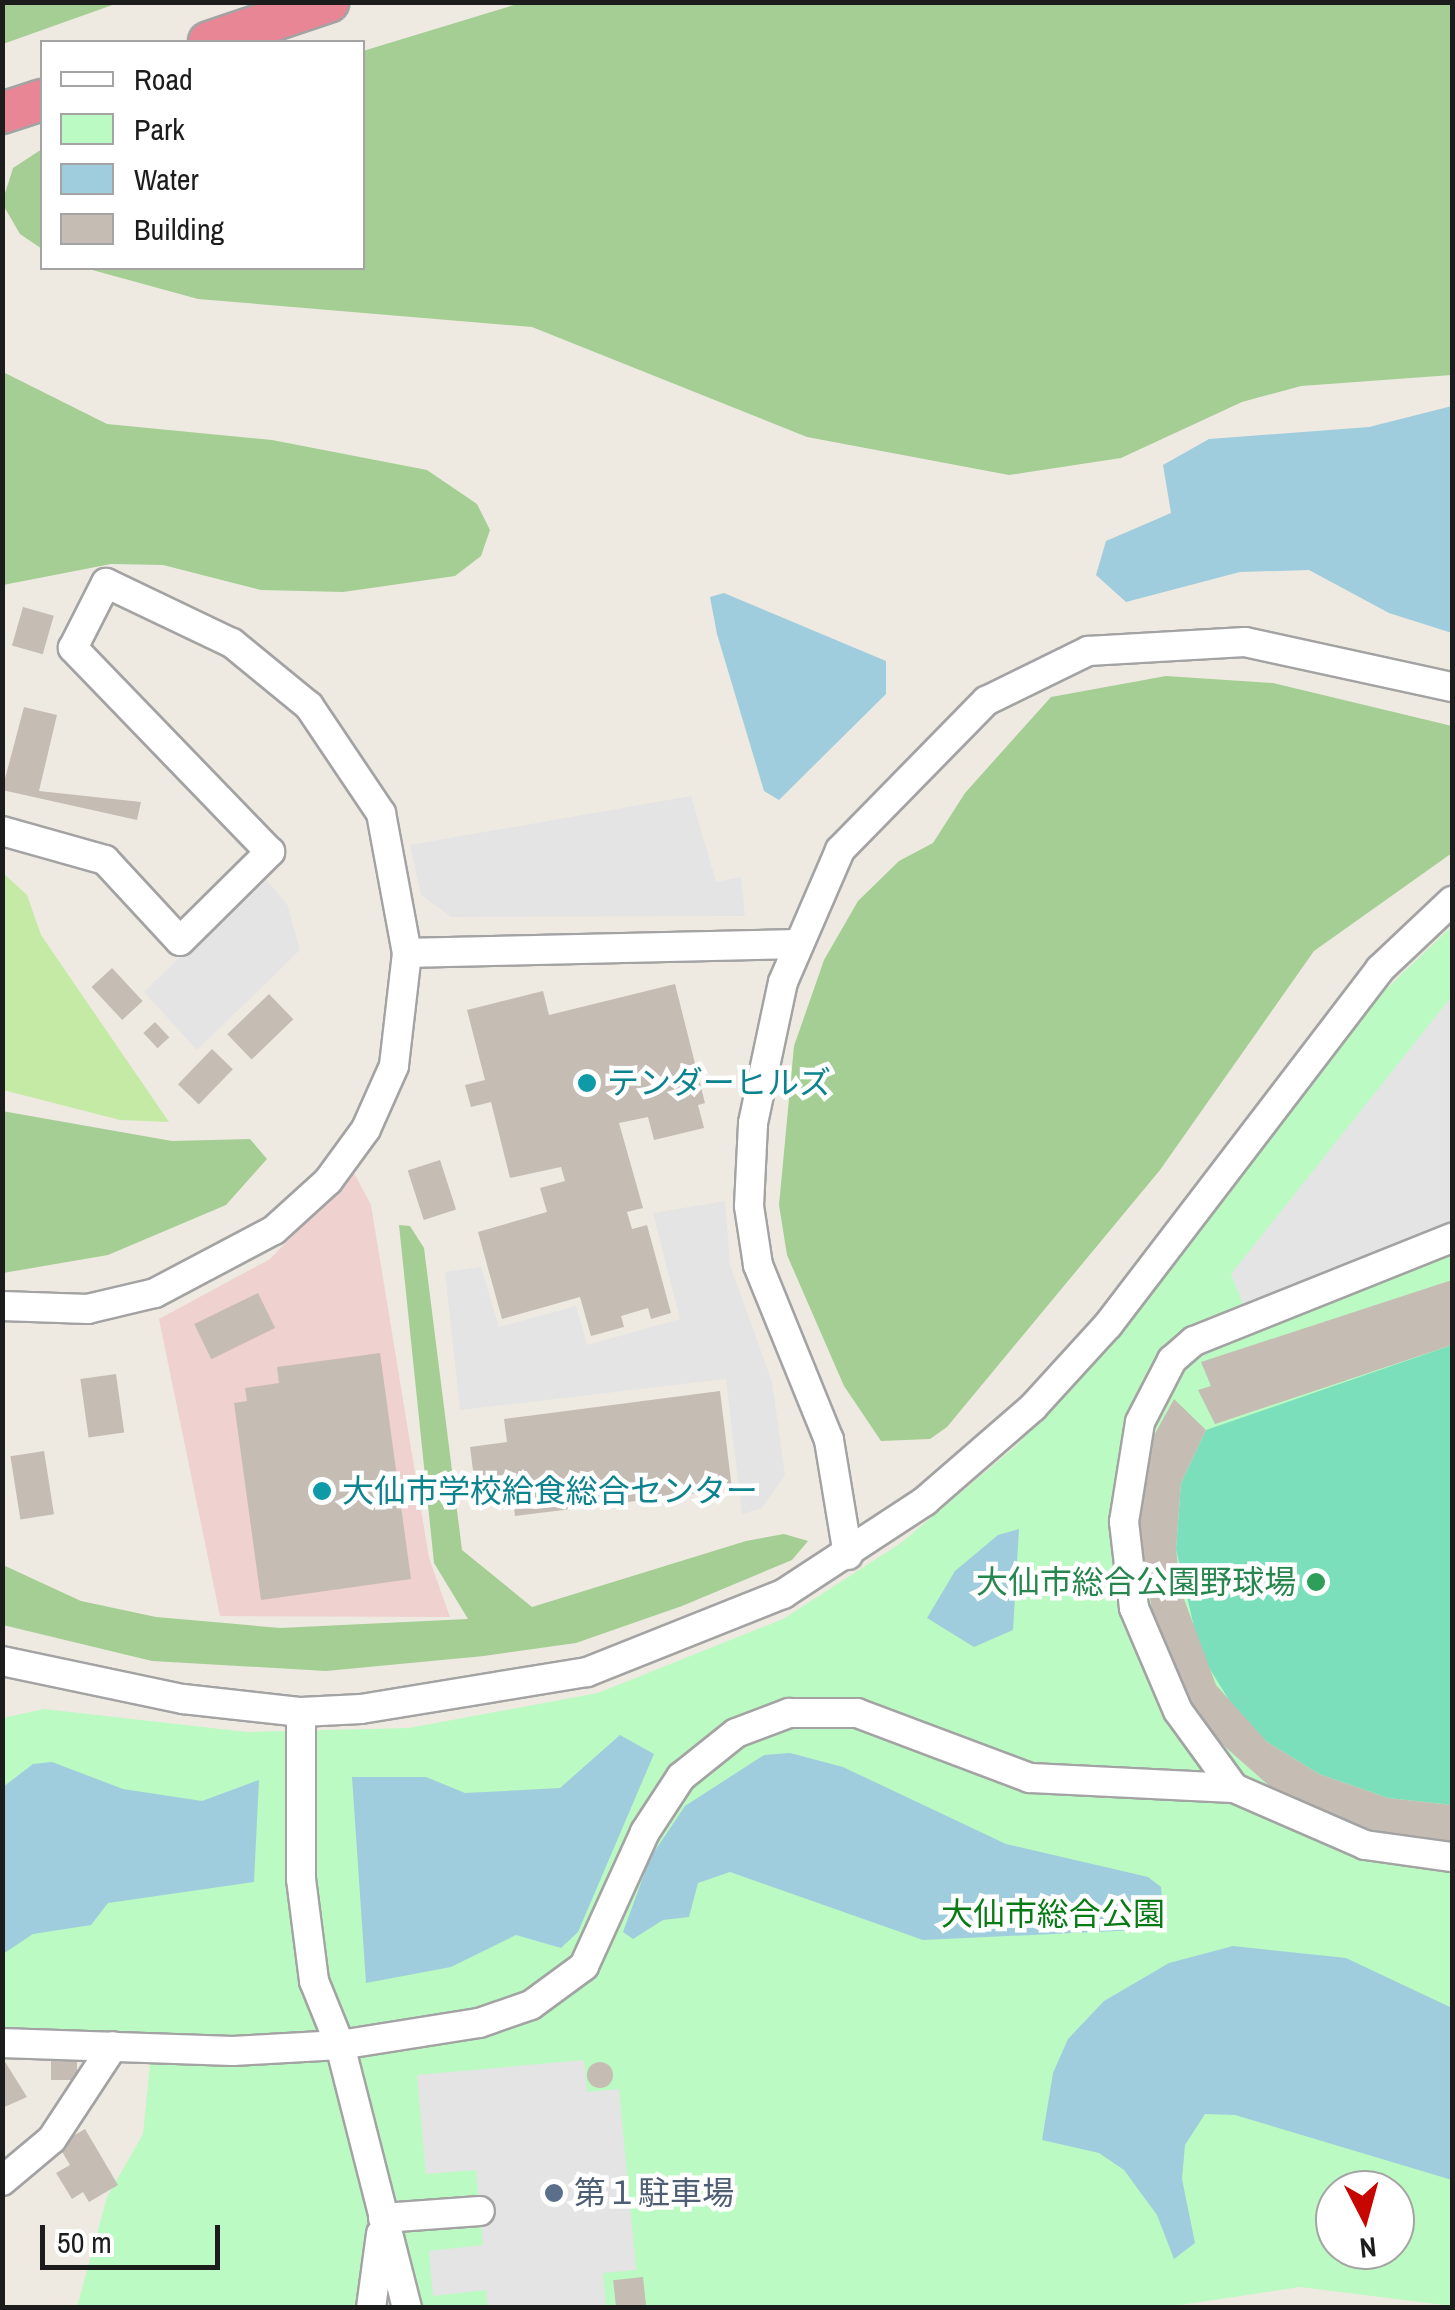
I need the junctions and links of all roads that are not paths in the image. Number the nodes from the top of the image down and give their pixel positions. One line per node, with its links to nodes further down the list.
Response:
1 (328, 2): 2 (highway)
2 (215, 40)
3 (40, 101): 4 (highway)
4 (2, 113)
5 (1452, 687): 8 (street)
6 (2, 830): 9 (street)
7 (1452, 901): 12 (street)
8 (796, 944): 9 (street); 12 (street)
9 (407, 953): 11 (street)
10 (1452, 1238): 15 (street)
11 (2, 1306)
12 (848, 1555): 14 (street)
13 (2, 1661): 14 (street)
14 (301, 1712): 18 (street)
15 (1234, 1788): 16 (street); 18 (street)
16 (1452, 1856)
17 (2, 2043): 19 (street)
18 (340, 2045): 19 (street); 22 (street)
19 (113, 2046): 20 (street)
20 (2, 2180)
21 (480, 2211): 22 (street)
22 (383, 2218): 23 (street); 24 (street)
23 (371, 2308)
24 (407, 2308)

